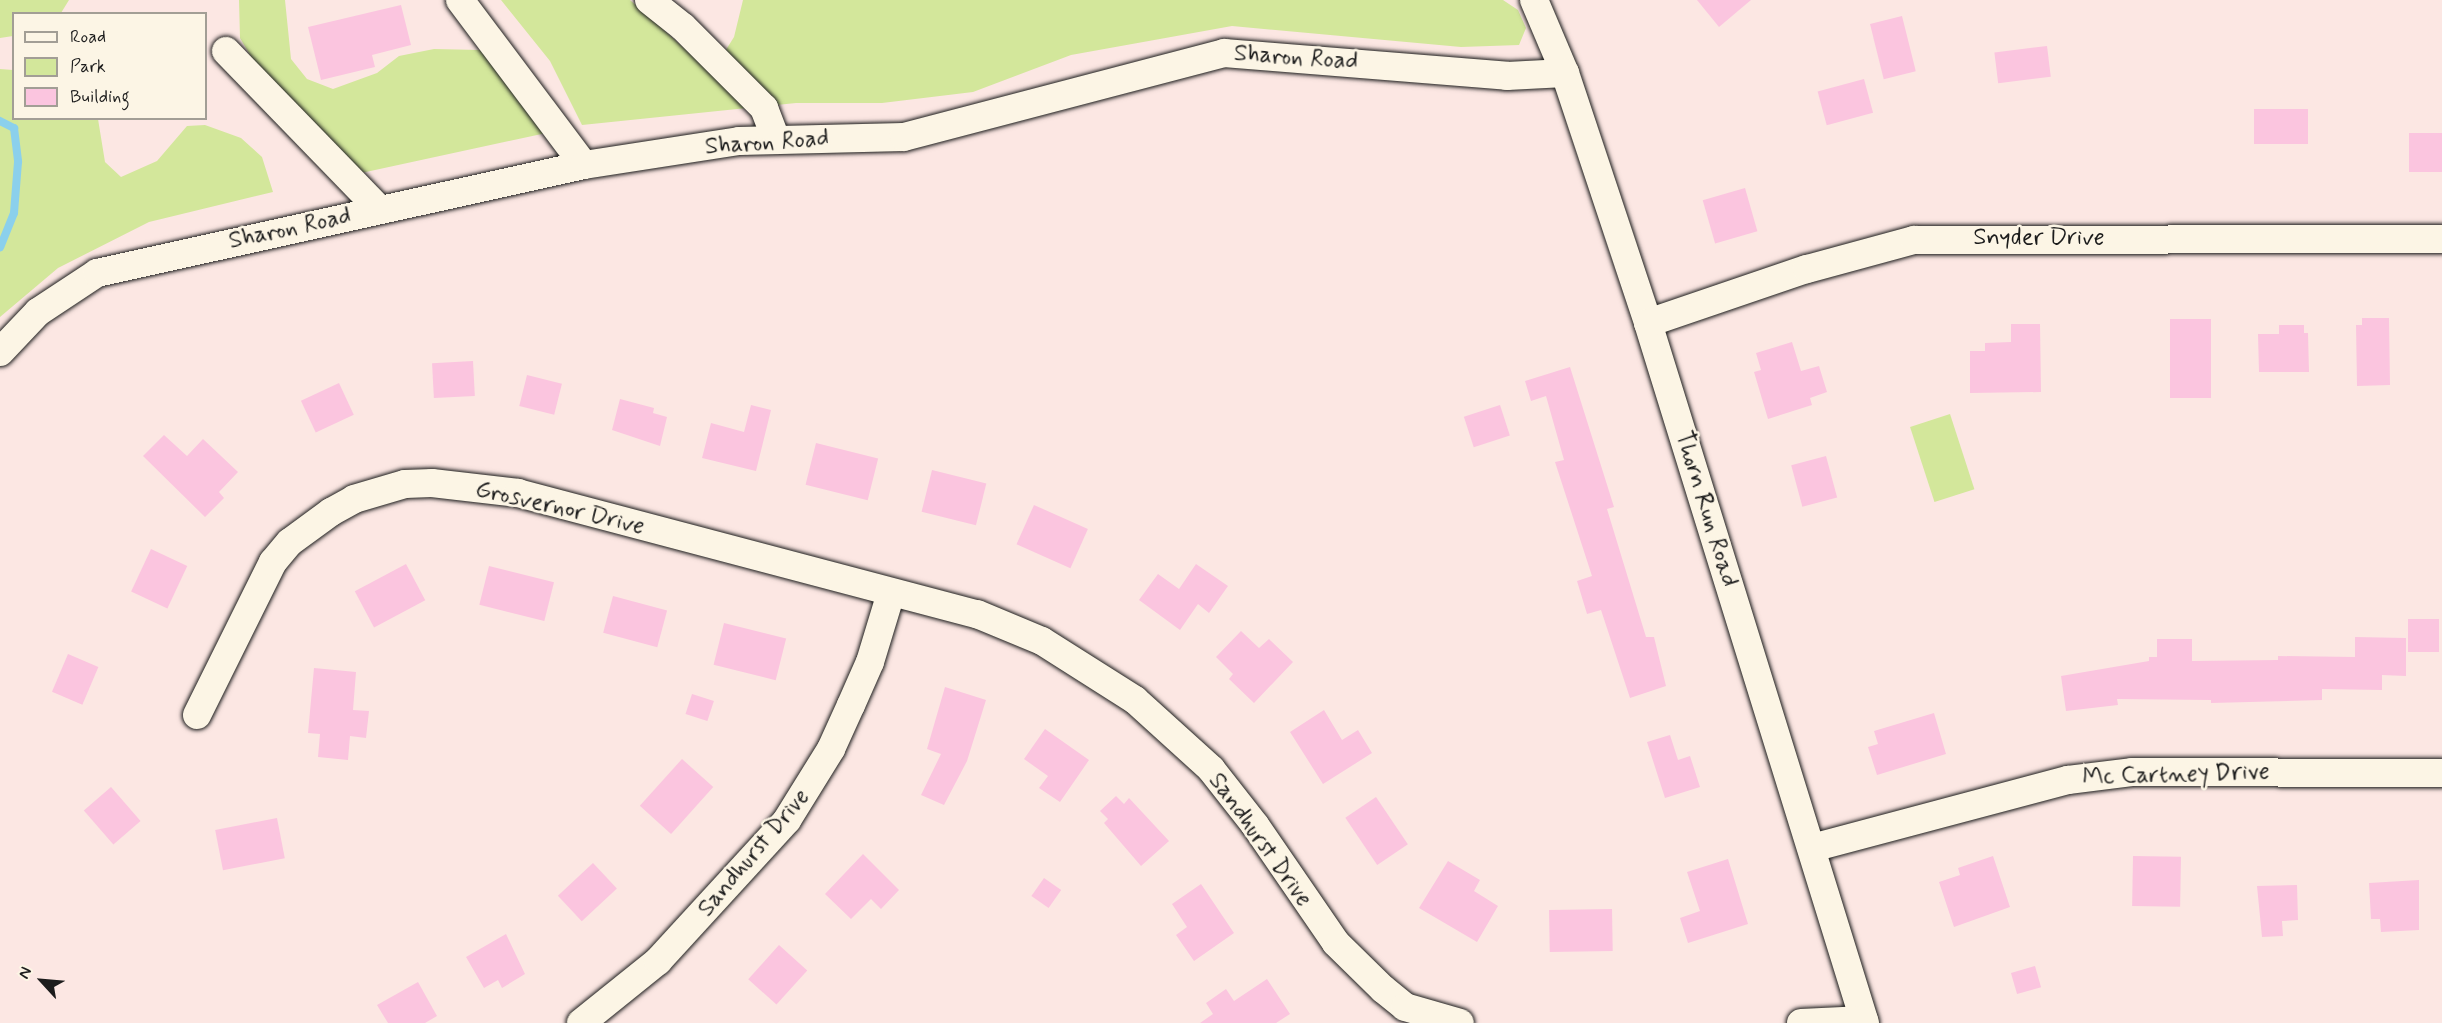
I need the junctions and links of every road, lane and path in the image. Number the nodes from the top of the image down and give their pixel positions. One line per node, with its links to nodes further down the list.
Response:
1 (460, 0): 7 (street)
2 (649, 0): 6 (street)
3 (1534, 0): 5 (street, Thorn Run Road)
4 (226, 51): 8 (street)
5 (1565, 73): 6 (street, Sharon Road); 10 (street, Thorn Run Road)
6 (776, 140): 7 (street, Sharon Road)
7 (584, 165): 8 (street, Sharon Road)
8 (379, 209): 11 (street, Sharon Road)
9 (2442, 238): 10 (street, Snyder Drive)
10 (1648, 323): 15 (street, Thorn Run Road)
11 (0, 352)
12 (891, 593): 13 (street, Grosvernor Drive); 16 (street, Sandhurst Drive); 18 (street, Sandhurst Drive)
13 (197, 715)
14 (2442, 773): 15 (street, Mc Cartney Drive)
15 (1812, 848): 17 (street, Thorn Run Road)
16 (1401, 1015): 19 (street, Sandhurst Drive)
17 (1864, 1022): 20 (street)
18 (581, 1023)
19 (1460, 1023)
20 (1801, 1023)

